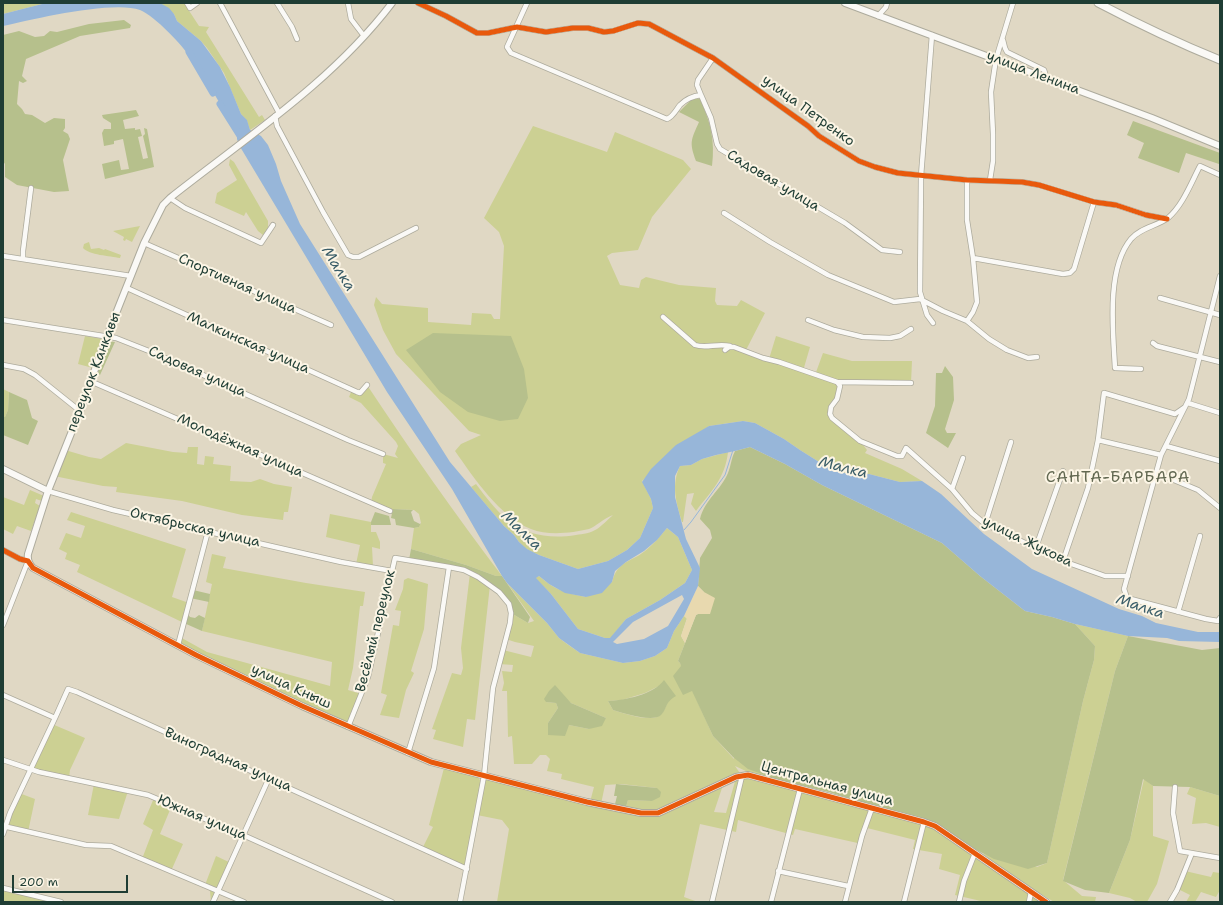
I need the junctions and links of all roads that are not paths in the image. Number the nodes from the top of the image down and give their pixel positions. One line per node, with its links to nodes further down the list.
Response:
1 (187, 3): 2 (street)
2 (197, 3)
3 (220, 3): 24 (street)
4 (277, 3): 18 (street)
5 (348, 3): 16 (street)
6 (392, 3): 16 (street, переулок Канкавы)
7 (418, 3): 14 (street)
8 (527, 3): 14 (street)
9 (845, 3): 13 (street, улица Ленина)
10 (887, 3): 13 (street)
11 (1013, 3): 17 (street)
12 (1098, 3): 21 (main road)
13 (878, 16): 15 (street, улица Ленина)
14 (517, 28): 19 (street, улица Петренко); 23 (street)
15 (932, 35): 20 (street, улица Ленина); 27 (street)
16 (364, 36): 24 (street, переулок Канкавы)
17 (1003, 36): 20 (street); 22 (street)
18 (297, 39)
19 (713, 58): 23 (street); 27 (street, улица Петренко)
20 (996, 59): 22 (street, улица Ленина); 29 (street)
21 (1220, 60)
22 (1044, 78): 25 (street, улица Ленина)
23 (701, 95): 38 (street, Садовая улица)
24 (277, 115): 31 (street, переулок Канкавы); 36 (street)
25 (1220, 146)
26 (1220, 175): 34 (street)
27 (921, 176): 28 (street, улица Петренко); 46 (street)
28 (966, 180): 29 (street, улица Петренко); 40 (street)
29 (990, 180): 32 (street, улица Петренко)
30 (31, 188): 41 (street)
31 (170, 198): 35 (street); 37 (street, переулок Канкавы)
32 (1094, 202): 34 (street, улица Петренко); 40 (street)
33 (724, 213): 46 (street)
34 (1167, 219): 64 (street)
35 (273, 225)
36 (416, 228)
37 (144, 243): 42 (street, переулок Канкавы); 54 (street, Спортивная улица)
38 (900, 252)
39 (3, 256): 41 (street)
40 (973, 258): 52 (street)
41 (23, 259): 42 (street)
42 (131, 276): 44 (street, переулок Канкавы)
43 (1220, 276): 47 (street)
44 (127, 288): 56 (street, переулок Канкавы); 68 (street, Малкинская улица)
45 (1160, 298): 47 (street)
46 (922, 300): 52 (street); 53 (street)
47 (1211, 312): 48 (street); 60 (street)
48 (1220, 315)
49 (663, 317): 58 (street)
50 (3, 320): 56 (street, Садовая улица)
51 (808, 320): 55 (street)
52 (967, 321): 61 (street)
53 (933, 322)
54 (331, 325)
55 (911, 329)
56 (107, 336): 65 (street, переулок Канкавы); 75 (street, Садовая улица)
57 (1153, 343): 60 (street)
58 (732, 346): 59 (street); 66 (street)
59 (725, 350)
60 (1199, 356): 62 (street); 69 (street)
61 (1037, 357)
62 (1220, 362)
63 (3, 365): 70 (street)
64 (1141, 369)
65 (90, 381): 70 (street, переулок Канкавы); 88 (street, Молодёжная улица)
66 (837, 382): 67 (street); 84 (street, улица Жукова)
67 (911, 383)
68 (367, 385)
69 (1187, 405): 71 (street); 72 (street); 74 (street)
70 (80, 411): 82 (street, переулок Канкавы)
71 (1220, 412)
72 (1098, 440): 76 (street); 95 (street)
73 (1010, 442): 89 (street)
74 (1166, 446): 76 (street); 78 (street)
75 (383, 454)
76 (1161, 455): 81 (street)
77 (963, 458): 84 (street)
78 (1220, 461)
79 (3, 469): 83 (street, Октябрьская улица)
80 (1063, 470): 92 (street)
81 (1156, 473): 87 (street); 98 (street)
82 (53, 480): 83 (street); 85 (street, переулок Канкавы)
83 (39, 487): 85 (street, Октябрьская улица); 86 (street)
84 (952, 489): 89 (street, улица Жукова)
85 (48, 491): 86 (street, переулок Канкавы); 90 (street, Октябрьская улица)
86 (46, 500): 94 (street, переулок Канкавы)
87 (1220, 508)
88 (390, 511)
89 (985, 524): 92 (street, улица Жукова)
90 (208, 531): 97 (street, Октябрьская улица); 102 (street)
91 (1200, 536): 99 (street)
92 (1036, 547): 95 (street, улица Жукова)
93 (3, 550): 94 (street, улица Кныш)
94 (28, 561): 101 (street, переулок Канкавы); 102 (street, улица Кныш)
95 (1063, 561): 98 (street, улица Жукова)
96 (449, 567): 97 (street, Весёлый переулок); 106 (street); 109 (street)
97 (392, 571): 105 (street, Весёлый переулок)
98 (1128, 576): 99 (street)
99 (1178, 612): 100 (street)
100 (1219, 620)
101 (3, 625)
102 (178, 645): 105 (street, улица Кныш)
103 (3, 695): 104 (street)
104 (55, 718): 108 (street); 111 (street, Виноградная улица)
105 (348, 727): 106 (street, улица Кныш)
106 (408, 752): 109 (street, улица Кныш)
107 (3, 760): 108 (street, Южная улица)
108 (31, 768): 117 (street); 119 (street, Южная улица)
109 (484, 776): 114 (street, улица Кныш); 123 (street)
110 (742, 776): 113 (street, Центральная улица); 114 (street, Центральная улица); 134 (street)
111 (269, 778): 119 (street); 123 (street, Виноградная улица)
112 (1175, 787): 121 (street)
113 (800, 788): 115 (street, Центральная улица); 124 (street)
114 (587, 802)
115 (872, 808): 116 (street, Центральная улица); 125 (street)
116 (924, 822): 120 (street, Центральная улица); 137 (street)
117 (5, 826): 118 (street); 127 (street)
118 (3, 834)
119 (243, 835): 127 (street); 132 (street, Южная улица)
120 (975, 853): 128 (street, Центральная улица); 138 (street)
121 (1192, 853): 122 (street); 141 (street)
122 (1220, 858)
123 (467, 869): 133 (street)
124 (778, 871): 125 (street); 135 (street)
125 (848, 886): 136 (street)
126 (3, 888): 129 (street)
127 (218, 890): 130 (street); 131 (street)
128 (1031, 892): 139 (street); 140 (street, Центральная улица)
129 (61, 902)
130 (213, 902)
131 (244, 902)
132 (392, 902)
133 (460, 902)
134 (712, 902)
135 (771, 902)
136 (845, 902)
137 (904, 902)
138 (959, 902)
139 (1029, 902)
140 (1046, 902)
141 (1170, 902)

